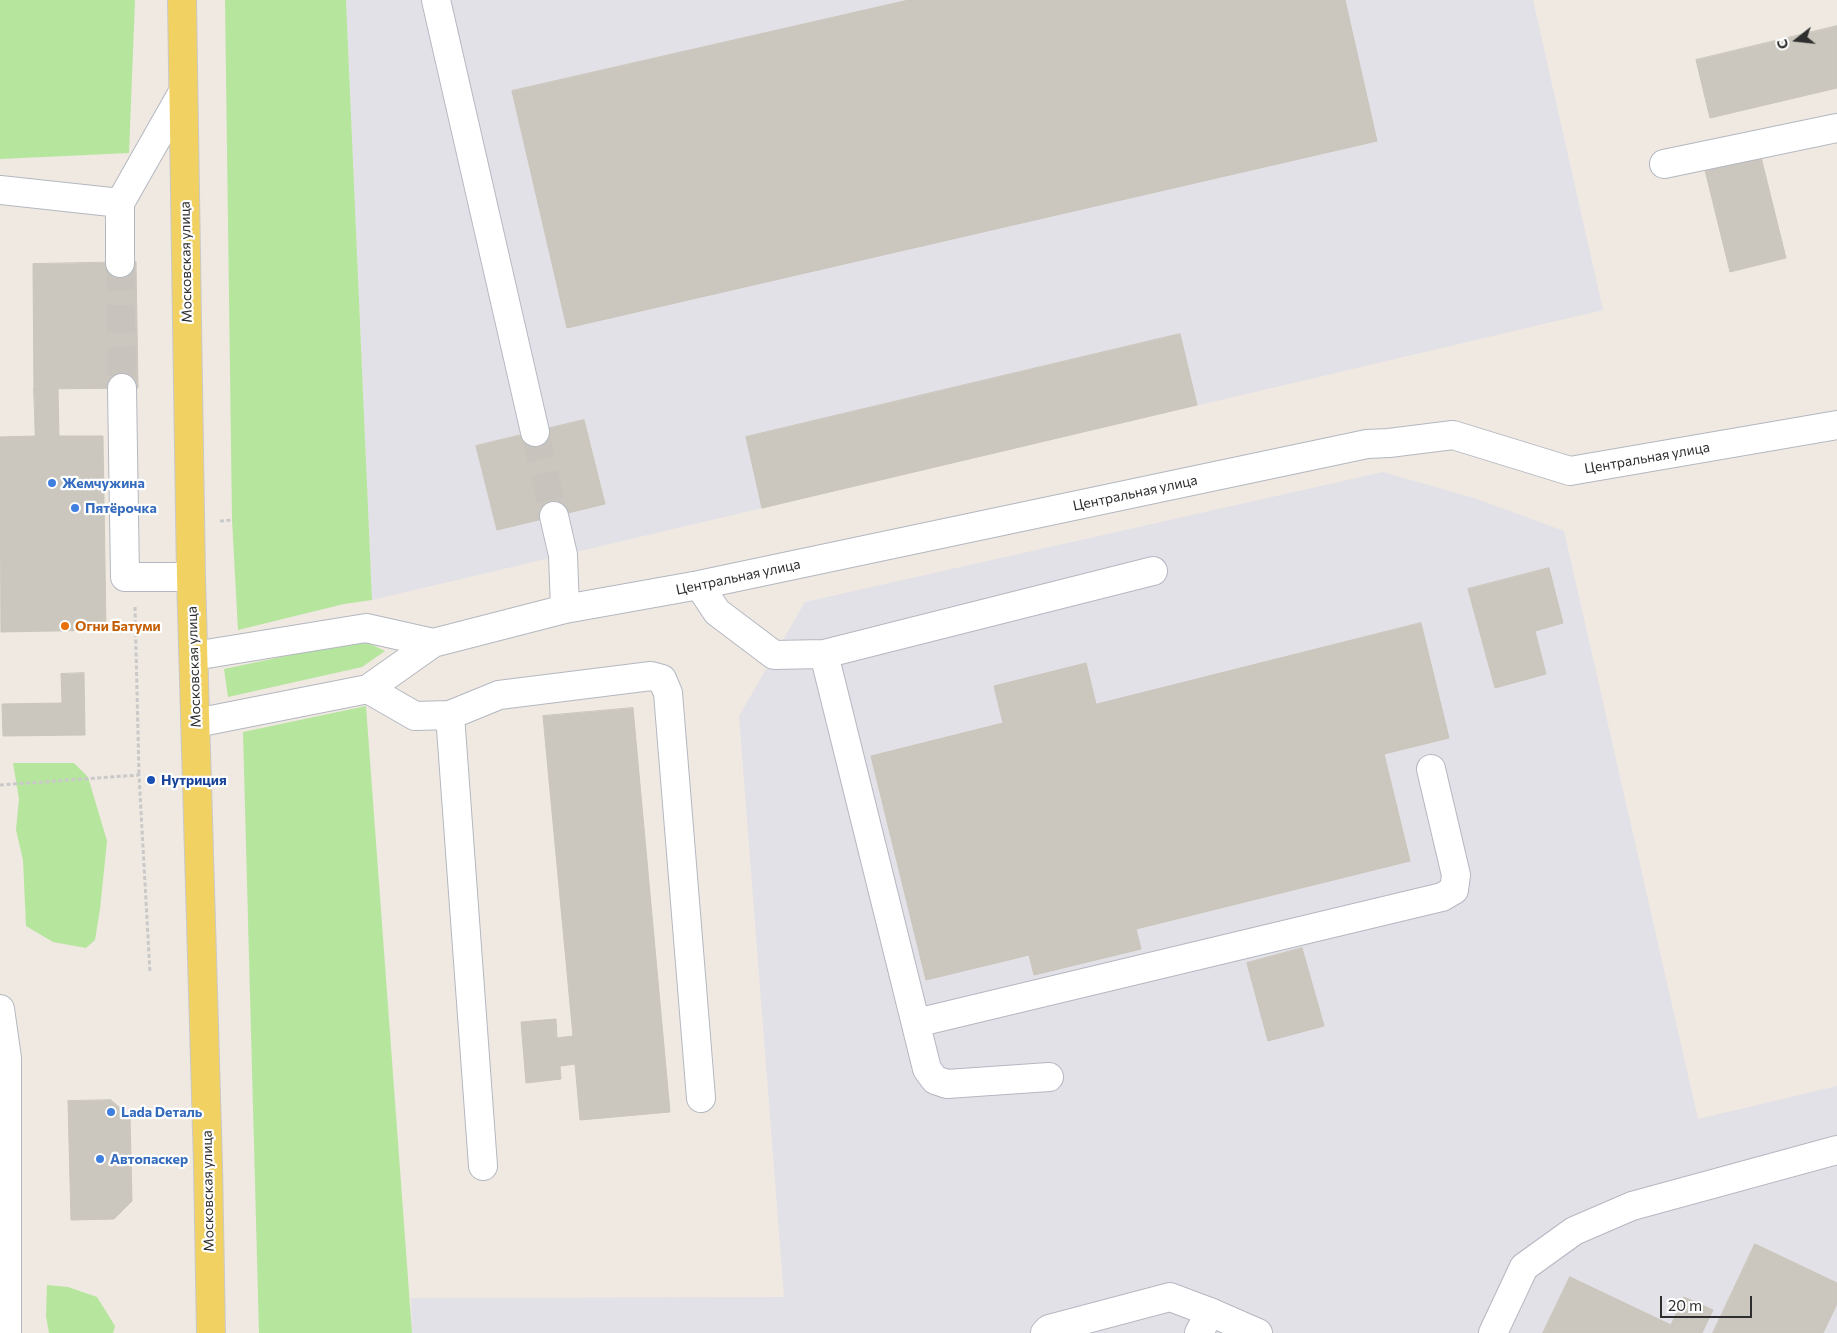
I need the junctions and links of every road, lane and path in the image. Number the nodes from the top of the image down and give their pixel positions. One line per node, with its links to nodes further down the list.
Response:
1 (182, 0): 3 (main road, Московская улица)
2 (436, 0): 11 (street)
3 (183, 92): 7 (street); 14 (main road, Московская улица)
4 (1837, 128): 5 (street)
5 (1664, 164)
6 (0, 190): 7 (street)
7 (120, 203): 8 (street)
8 (120, 262)
9 (122, 388): 15 (street)
10 (1837, 425): 16 (street, Центральная улица)
11 (535, 432)
12 (554, 516): 17 (street)
13 (1153, 571): 19 (street)
14 (191, 576): 15 (street); 20 (main road, Московская улица)
15 (134, 577): 25 (path)
16 (699, 586): 17 (street, Центральная улица); 19 (street)
17 (565, 609): 18 (street, Центральная улица)
18 (433, 643): 20 (street); 21 (street)
19 (824, 654): 29 (street)
20 (194, 656): 23 (main road, Московская улица)
21 (368, 689): 22 (street); 23 (street)
22 (450, 715): 31 (street); 33 (street)
23 (196, 723): 36 (main road, Московская улица)
24 (1431, 768): 29 (street)
25 (140, 774): 26 (path); 27 (path)
26 (0, 785)
27 (150, 973)
28 (0, 1009): 35 (street)
29 (916, 1023): 30 (street)
30 (1049, 1077)
31 (701, 1098)
32 (1837, 1150): 39 (street)
33 (484, 1166)
34 (1205, 1322): 37 (street); 38 (street)
35 (7, 1333)
36 (211, 1333)
37 (1045, 1333)
38 (1258, 1333)
39 (1493, 1333)

